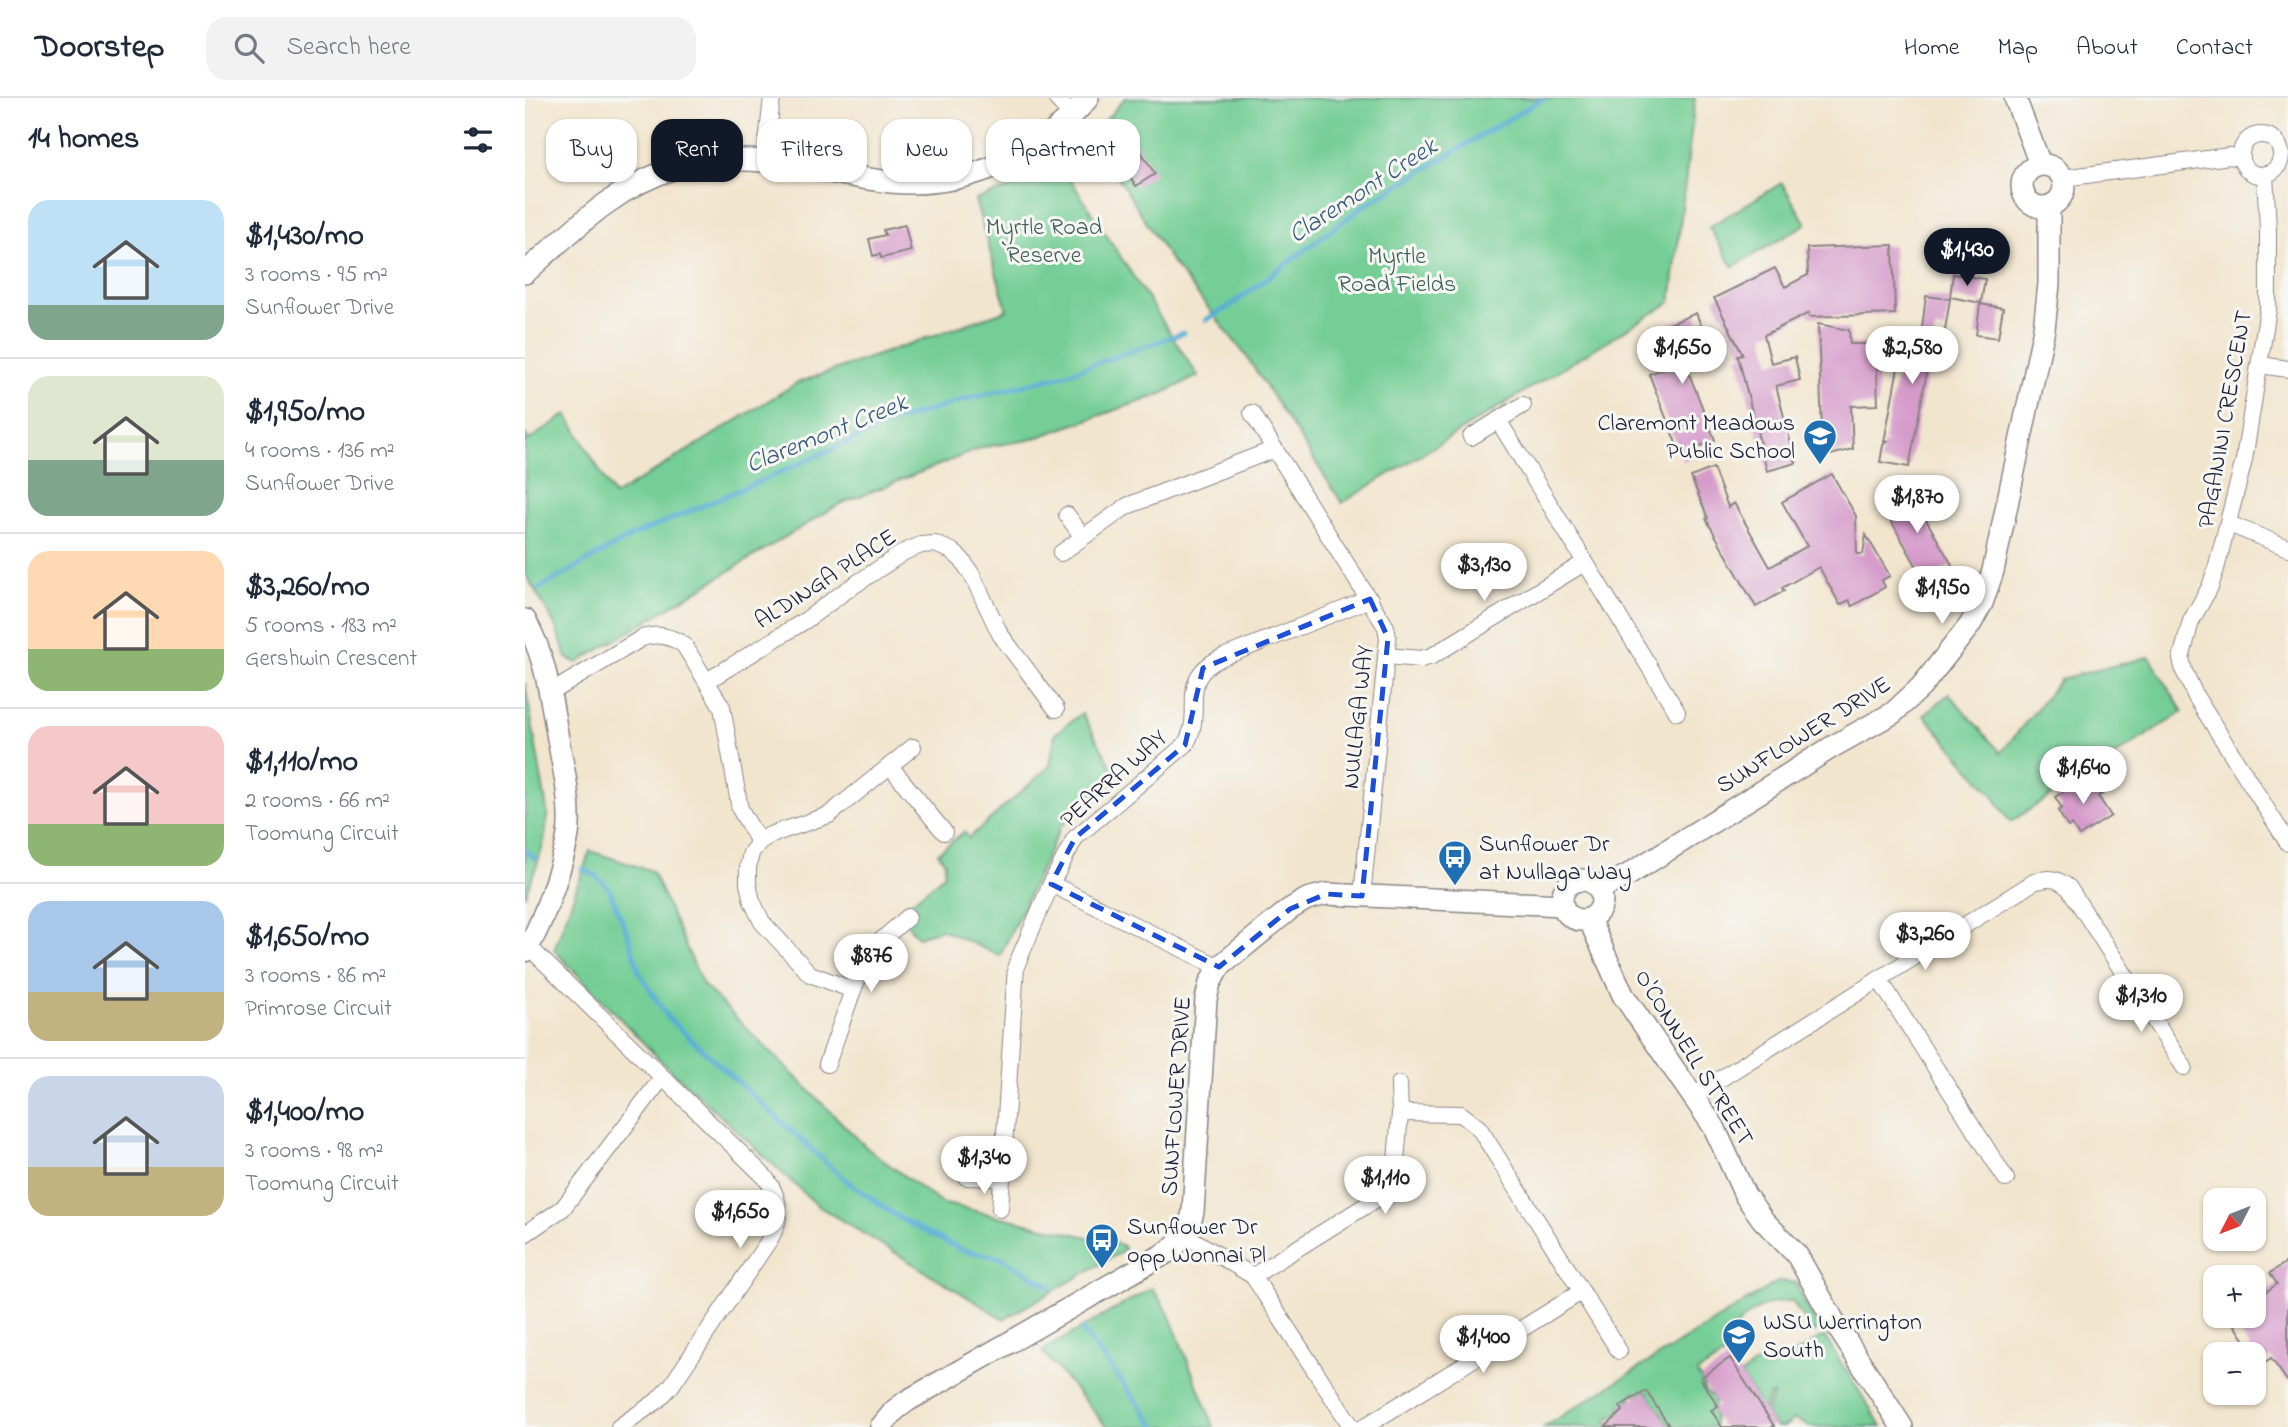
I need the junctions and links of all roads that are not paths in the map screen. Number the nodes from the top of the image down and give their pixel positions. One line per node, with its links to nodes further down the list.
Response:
1 (772, 98): 6 (street)
2 (1056, 98): 5 (street)
3 (1088, 98): 5 (street)
4 (2015, 98): 10 (street)
5 (1073, 115): 12 (street)
6 (770, 119)
7 (2284, 153): 8 (street); 11 (street)
8 (2242, 158): 11 (street); 13 (street)
9 (757, 160): 15 (street)
10 (2040, 164): 13 (street); 14 (street)
11 (2265, 174): 16 (street, PAGANINI CRESCENT)
12 (867, 178)
13 (2063, 178): 14 (street)
14 (2049, 206): 42 (street, SUNFLOWER DRIVE)
15 (525, 273)
16 (2260, 365): 17 (street); 24 (street, PAGANINI CRESCENT)
17 (2288, 369)
18 (1523, 405): 20 (street)
19 (1252, 413): 22 (street, NULLAGA WAY)
20 (1498, 420): 21 (street); 28 (street)
21 (1471, 437)
22 (1275, 449): 25 (street); 29 (street, NULLAGA WAY)
23 (1067, 515): 25 (street)
24 (2229, 524): 26 (street); 40 (street, PAGANINI CRESCENT)
25 (1081, 536): 27 (street)
26 (2288, 548)
27 (1061, 552)
28 (1584, 564): 31 (street); 35 (street)
29 (1370, 599): 31 (street, NULLAGA WAY); 41 (street, PEARRA WAY)
30 (525, 620): 33 (street)
31 (1386, 656): 43 (street, NULLAGA WAY)
32 (706, 681): 33 (street); 34 (street, ALDINGA PLACE); 39 (street)
33 (550, 693): 47 (street)
34 (1056, 709)
35 (1677, 712)
36 (913, 747): 37 (street)
37 (890, 766): 38 (street); 39 (street)
38 (944, 832)
39 (759, 842): 50 (street)
40 (2288, 843)
41 (1051, 884): 48 (street); 58 (street, PEARRA WAY)
42 (1599, 889): 44 (street); 46 (street)
43 (1362, 896): 44 (street, SUNFLOWER DRIVE); 48 (street, SUNFLOWER DRIVE)
44 (1562, 905): 46 (street)
45 (908, 917): 50 (street)
46 (1588, 919): 55 (street, O'CONNELL STREET)
47 (527, 949): 53 (street)
48 (1219, 967): 62 (street, SUNFLOWER DRIVE)
49 (1879, 979): 52 (street); 55 (street); 59 (street)
50 (853, 990): 51 (street)
51 (827, 1064)
52 (2184, 1067)
53 (661, 1078): 61 (street); 66 (street)
54 (1399, 1084): 56 (street)
55 (1693, 1096): 70 (street, O'CONNELL STREET)
56 (1400, 1113): 63 (street); 64 (street)
57 (966, 1177): 58 (street)
58 (1002, 1178): 60 (street, PEARRA WAY)
59 (2006, 1179)
60 (1000, 1209)
61 (525, 1234)
62 (1185, 1235): 63 (street); 67 (street)
63 (1253, 1276): 68 (street)
64 (1581, 1292): 65 (street); 69 (street)
65 (1619, 1351)
66 (619, 1427)
67 (881, 1427)
68 (1352, 1427)
69 (1364, 1427)
70 (1902, 1427)

